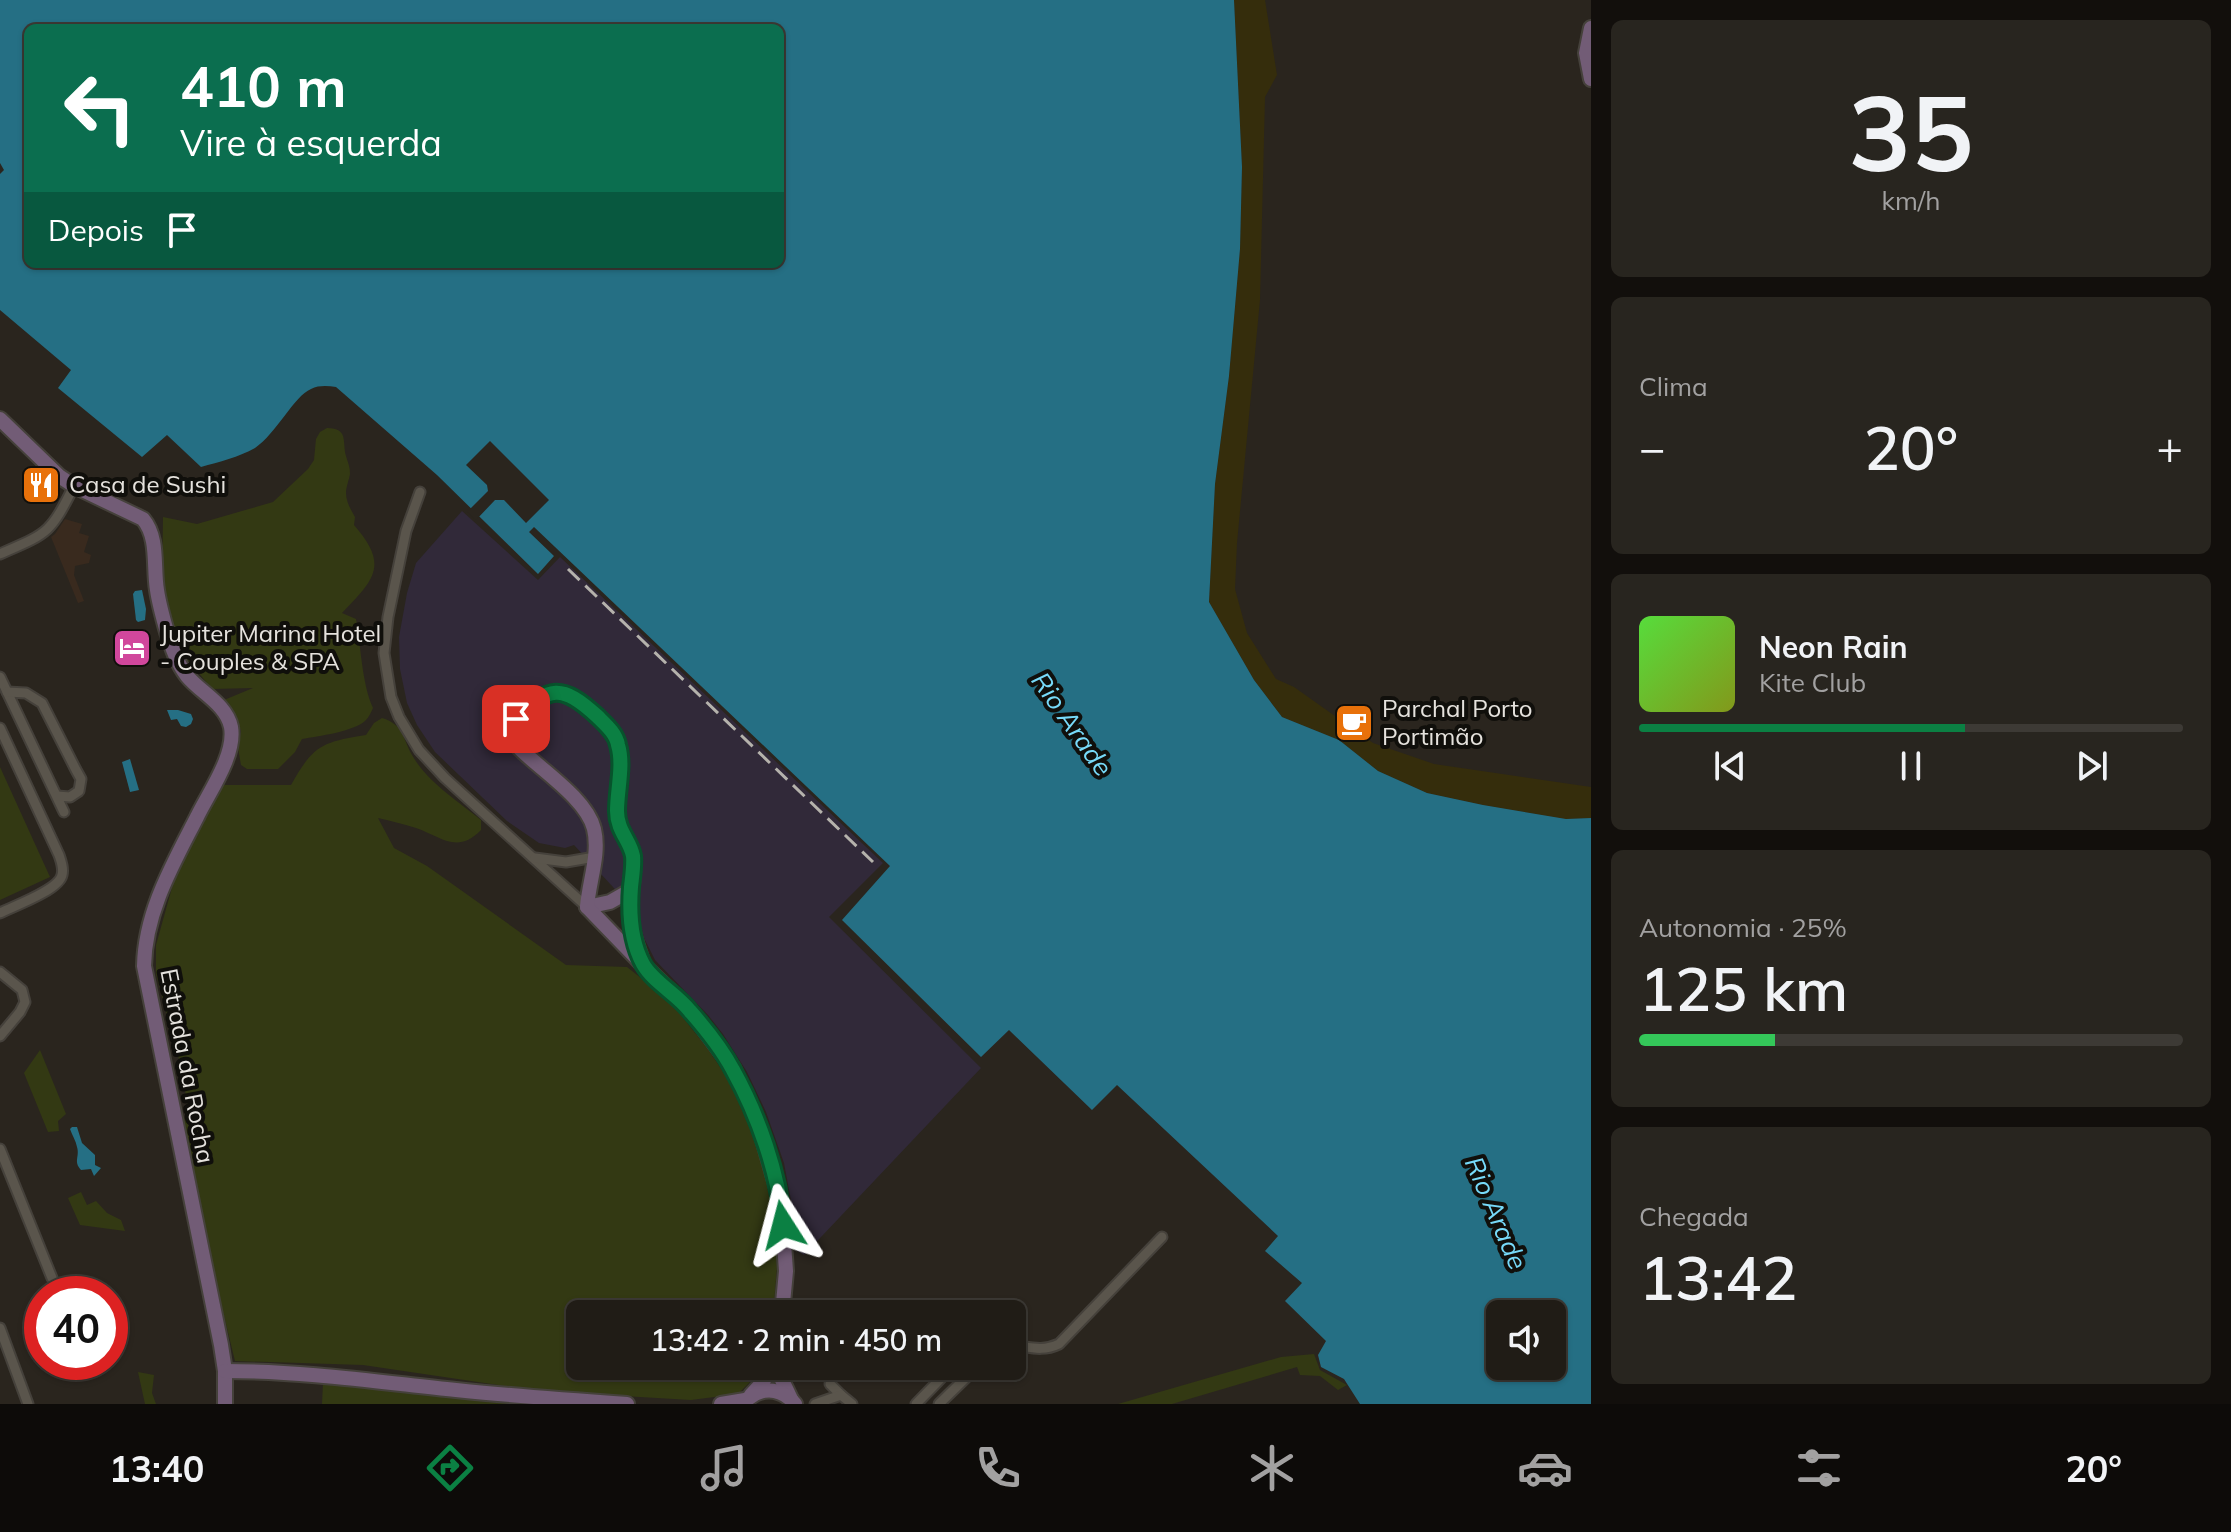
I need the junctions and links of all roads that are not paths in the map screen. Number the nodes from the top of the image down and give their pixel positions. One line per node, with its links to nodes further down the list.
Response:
1 (1591, 28): 2 (street)
2 (1591, 79)
3 (0, 419): 4 (street)
4 (74, 486): 6 (street); 27 (street, Estrada da Rocha)
5 (420, 492): 13 (street)
6 (0, 554)
7 (0, 677): 8 (street)
8 (7, 692): 10 (street); 10 (street)
9 (0, 728): 16 (street)
10 (57, 796): 11 (street)
11 (64, 812)
12 (595, 857): 13 (street); 14 (street); 15 (street)
13 (533, 858): 15 (street)
14 (631, 890): 15 (street); 17 (street)
15 (587, 907): 17 (street)
16 (0, 913)
17 (644, 966): 24 (street)
18 (0, 972): 19 (street)
19 (0, 1036)
20 (0, 1149): 21 (street)
21 (3, 1166): 23 (street)
22 (1162, 1237): 26 (street)
23 (51, 1276)
24 (783, 1300)
25 (0, 1328): 36 (street)
26 (1026, 1348)
27 (225, 1371): 37 (street, Estrada da Rocha); 38 (street)
28 (764, 1380): 34 (street)
29 (782, 1380): 35 (street)
30 (939, 1380): 42 (street)
31 (964, 1380): 43 (street)
32 (830, 1384): 33 (street)
33 (841, 1395): 40 (street); 41 (street)
34 (746, 1400): 35 (street); 39 (street)
35 (793, 1402)
36 (28, 1404)
37 (225, 1404)
38 (627, 1404)
39 (721, 1404)
40 (815, 1404)
41 (852, 1404)
42 (916, 1404)
43 (939, 1404)

